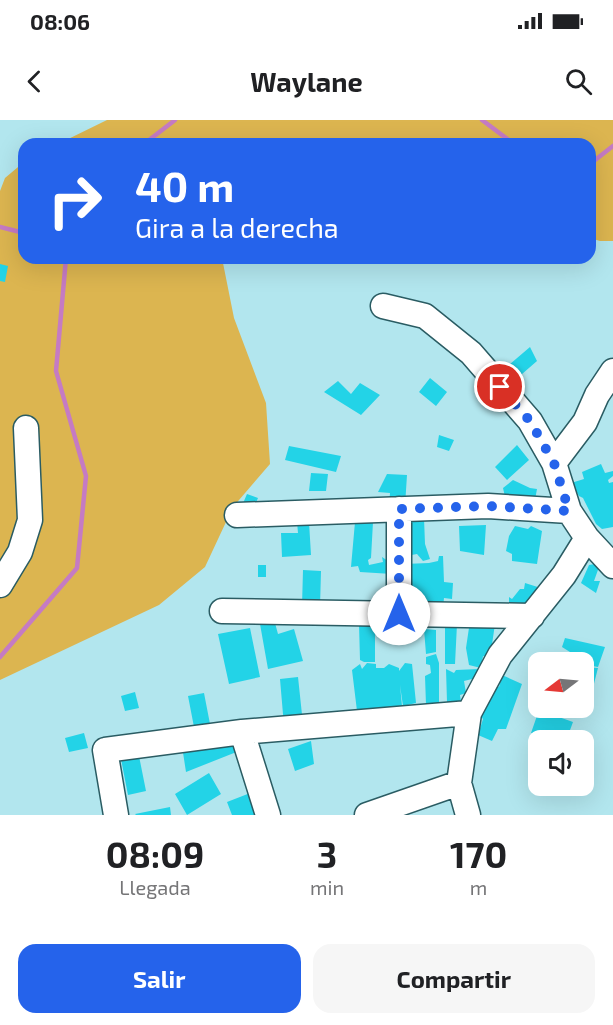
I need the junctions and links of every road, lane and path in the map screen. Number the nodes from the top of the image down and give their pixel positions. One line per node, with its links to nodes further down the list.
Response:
1 (383, 306): 4 (street)
2 (613, 371): 4 (street)
3 (26, 428): 10 (street)
4 (554, 463): 6 (street)
5 (399, 509): 6 (street); 7 (street); 12 (street)
6 (569, 511): 8 (street)
7 (237, 515)
8 (587, 538): 9 (street); 13 (street)
9 (613, 566)
10 (0, 585)
11 (222, 611): 12 (street)
12 (399, 614): 13 (street)
13 (532, 616): 14 (street)
14 (469, 712): 15 (street); 16 (street)
15 (242, 732): 17 (street); 18 (street)
16 (459, 783): 19 (street); 20 (street)
17 (116, 815)
18 (268, 815)
19 (368, 815)
20 (468, 815)

